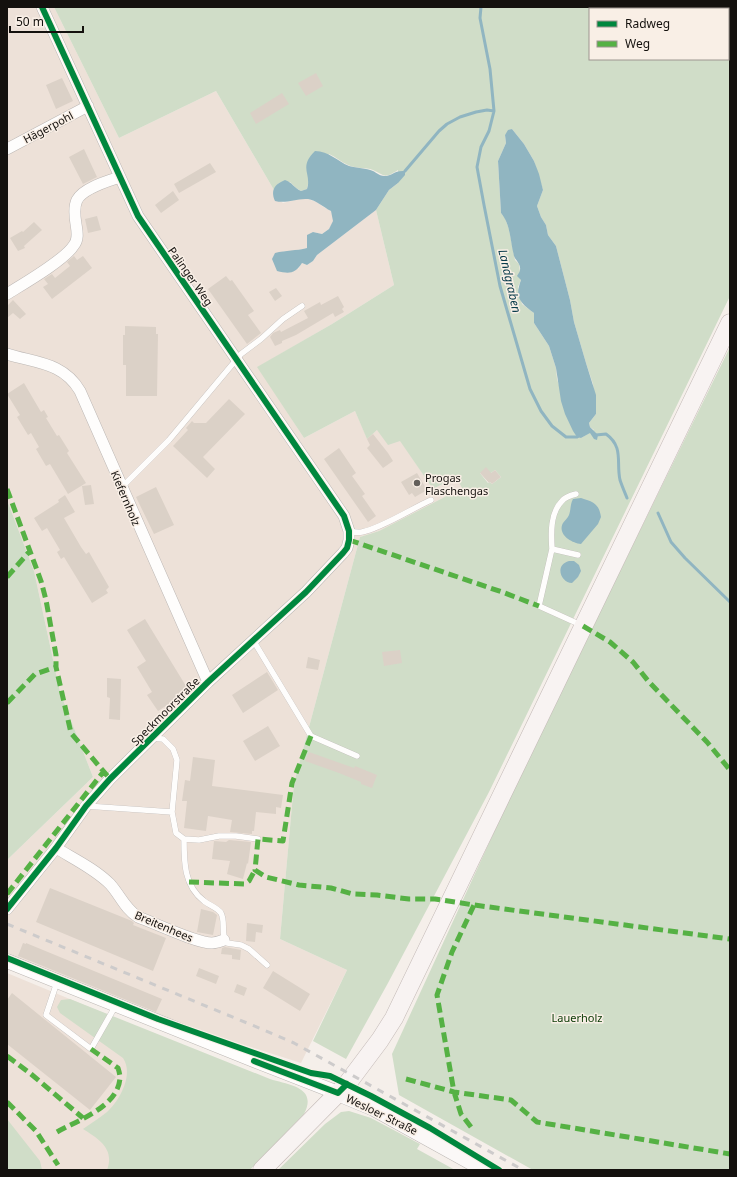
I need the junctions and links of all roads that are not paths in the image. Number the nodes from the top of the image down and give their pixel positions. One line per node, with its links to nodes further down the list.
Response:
1 (42, 7): 2 (street, Palinger Weg)
2 (88, 106): 3 (street, Hägerpohl); 4 (street, Palinger Weg)
3 (7, 149)
4 (120, 177): 5 (street); 9 (street, Palinger Weg)
5 (7, 294)
6 (302, 306): 9 (lane)
7 (730, 323): 16 (main road)
8 (7, 354): 10 (street, Kiefernholz)
9 (237, 360): 10 (lane); 13 (street, Palinger Weg)
10 (122, 488): 18 (street, Kiefernholz)
11 (576, 494): 14 (lane)
12 (431, 500): 13 (lane)
13 (349, 536): 17 (street, Speckmoorstraße)
14 (552, 549): 15 (lane); 16 (lane)
15 (578, 555)
16 (583, 626): 32 (main road)
17 (253, 640): 18 (street, Speckmoorstraße); 20 (lane)
18 (208, 682): 19 (street, Speckmoorstraße)
19 (151, 738): 21 (street, Speckmoorstraße); 22 (lane)
20 (357, 756)
21 (86, 806): 22 (lane); 25 (street, Speckmoorstraße)
22 (172, 812): 23 (lane)
23 (184, 839): 24 (lane); 27 (lane)
24 (258, 839)
25 (56, 848): 26 (street, Speckmoorstraße); 27 (street, Breitenhees)
26 (7, 909)
27 (224, 940): 29 (lane)
28 (7, 962): 30 (street, Wesloer Straße)
29 (267, 966)
30 (57, 982): 31 (street, Wesloer Straße); 31 (lane)
31 (116, 1005): 32 (street, Wesloer Straße)
32 (338, 1093): 33 (main road); 34 (main road, Wesloer Straße)
33 (262, 1170)
34 (486, 1170)

